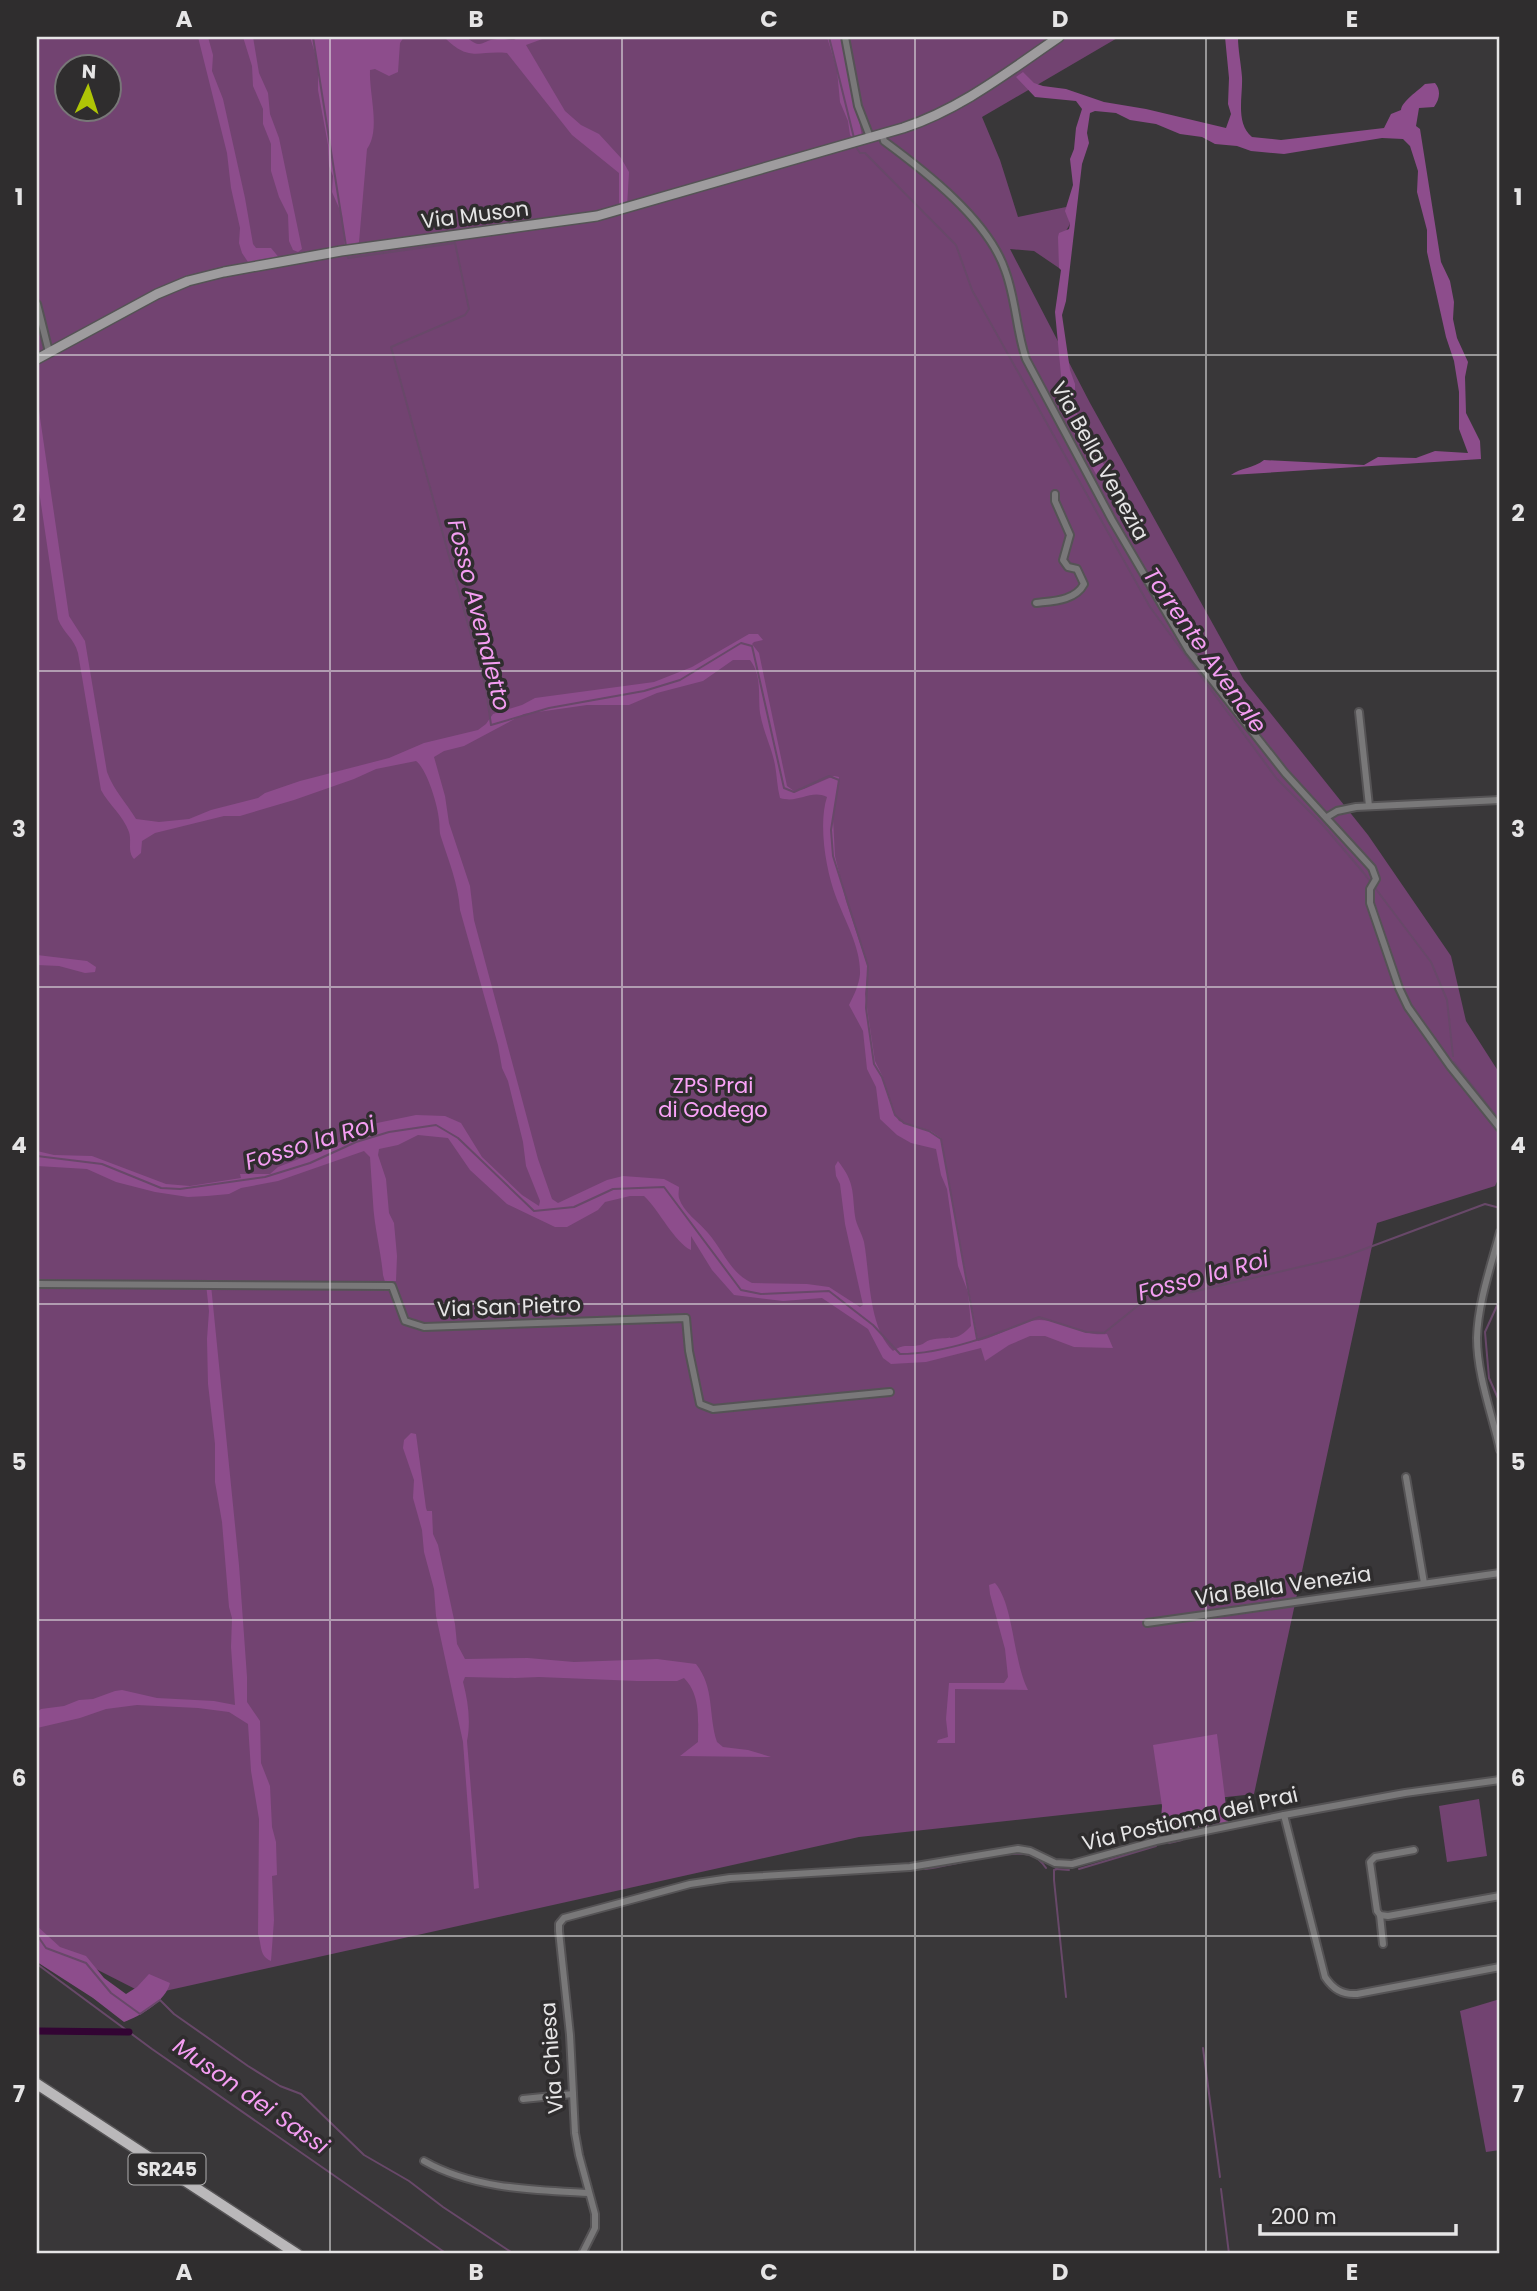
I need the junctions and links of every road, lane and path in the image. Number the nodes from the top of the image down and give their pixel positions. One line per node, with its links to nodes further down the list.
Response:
1 (845, 37): 4 (street)
2 (1059, 37): 3 (main road, Via Muson)
3 (882, 134): 4 (main road, Via Muson); 13 (street, Via Bella Venezia)
4 (870, 137): 6 (main road, Via Muson)
5 (37, 304): 6 (street)
6 (49, 352): 7 (main road, Via Muson)
7 (37, 359)
8 (1055, 494): 9 (street)
9 (1036, 603)
10 (1359, 712): 12 (street)
11 (1500, 800): 12 (street)
12 (1368, 806): 13 (street)
13 (1327, 817): 14 (street, Via Bella Venezia)
14 (1500, 1128)
15 (1500, 1232): 18 (street)
16 (37, 1284): 17 (street, Via San Pietro)
17 (890, 1392)
18 (1500, 1450)
19 (1406, 1476): 21 (street)
20 (1500, 1573): 21 (street, Via Bella Venezia)
21 (1424, 1583): 22 (street, Via Bella Venezia)
22 (1147, 1623)
23 (1500, 1780): 24 (street, Via Postioma dei Prai)
24 (1284, 1815): 28 (street, Via Postioma dei Prai); 30 (street)
25 (1415, 1850): 27 (street)
26 (1500, 1896): 27 (street)
27 (1380, 1915): 29 (street)
28 (561, 1920): 32 (street, Via Chiesa)
29 (1383, 1944)
30 (1500, 1967)
31 (37, 2084): 36 (main road, SR245)
32 (573, 2094): 33 (street); 35 (street, Via Chiesa)
33 (523, 2099)
34 (424, 2161): 35 (street)
35 (589, 2193): 37 (street, Via Chiesa)
36 (297, 2254)
37 (582, 2254)

